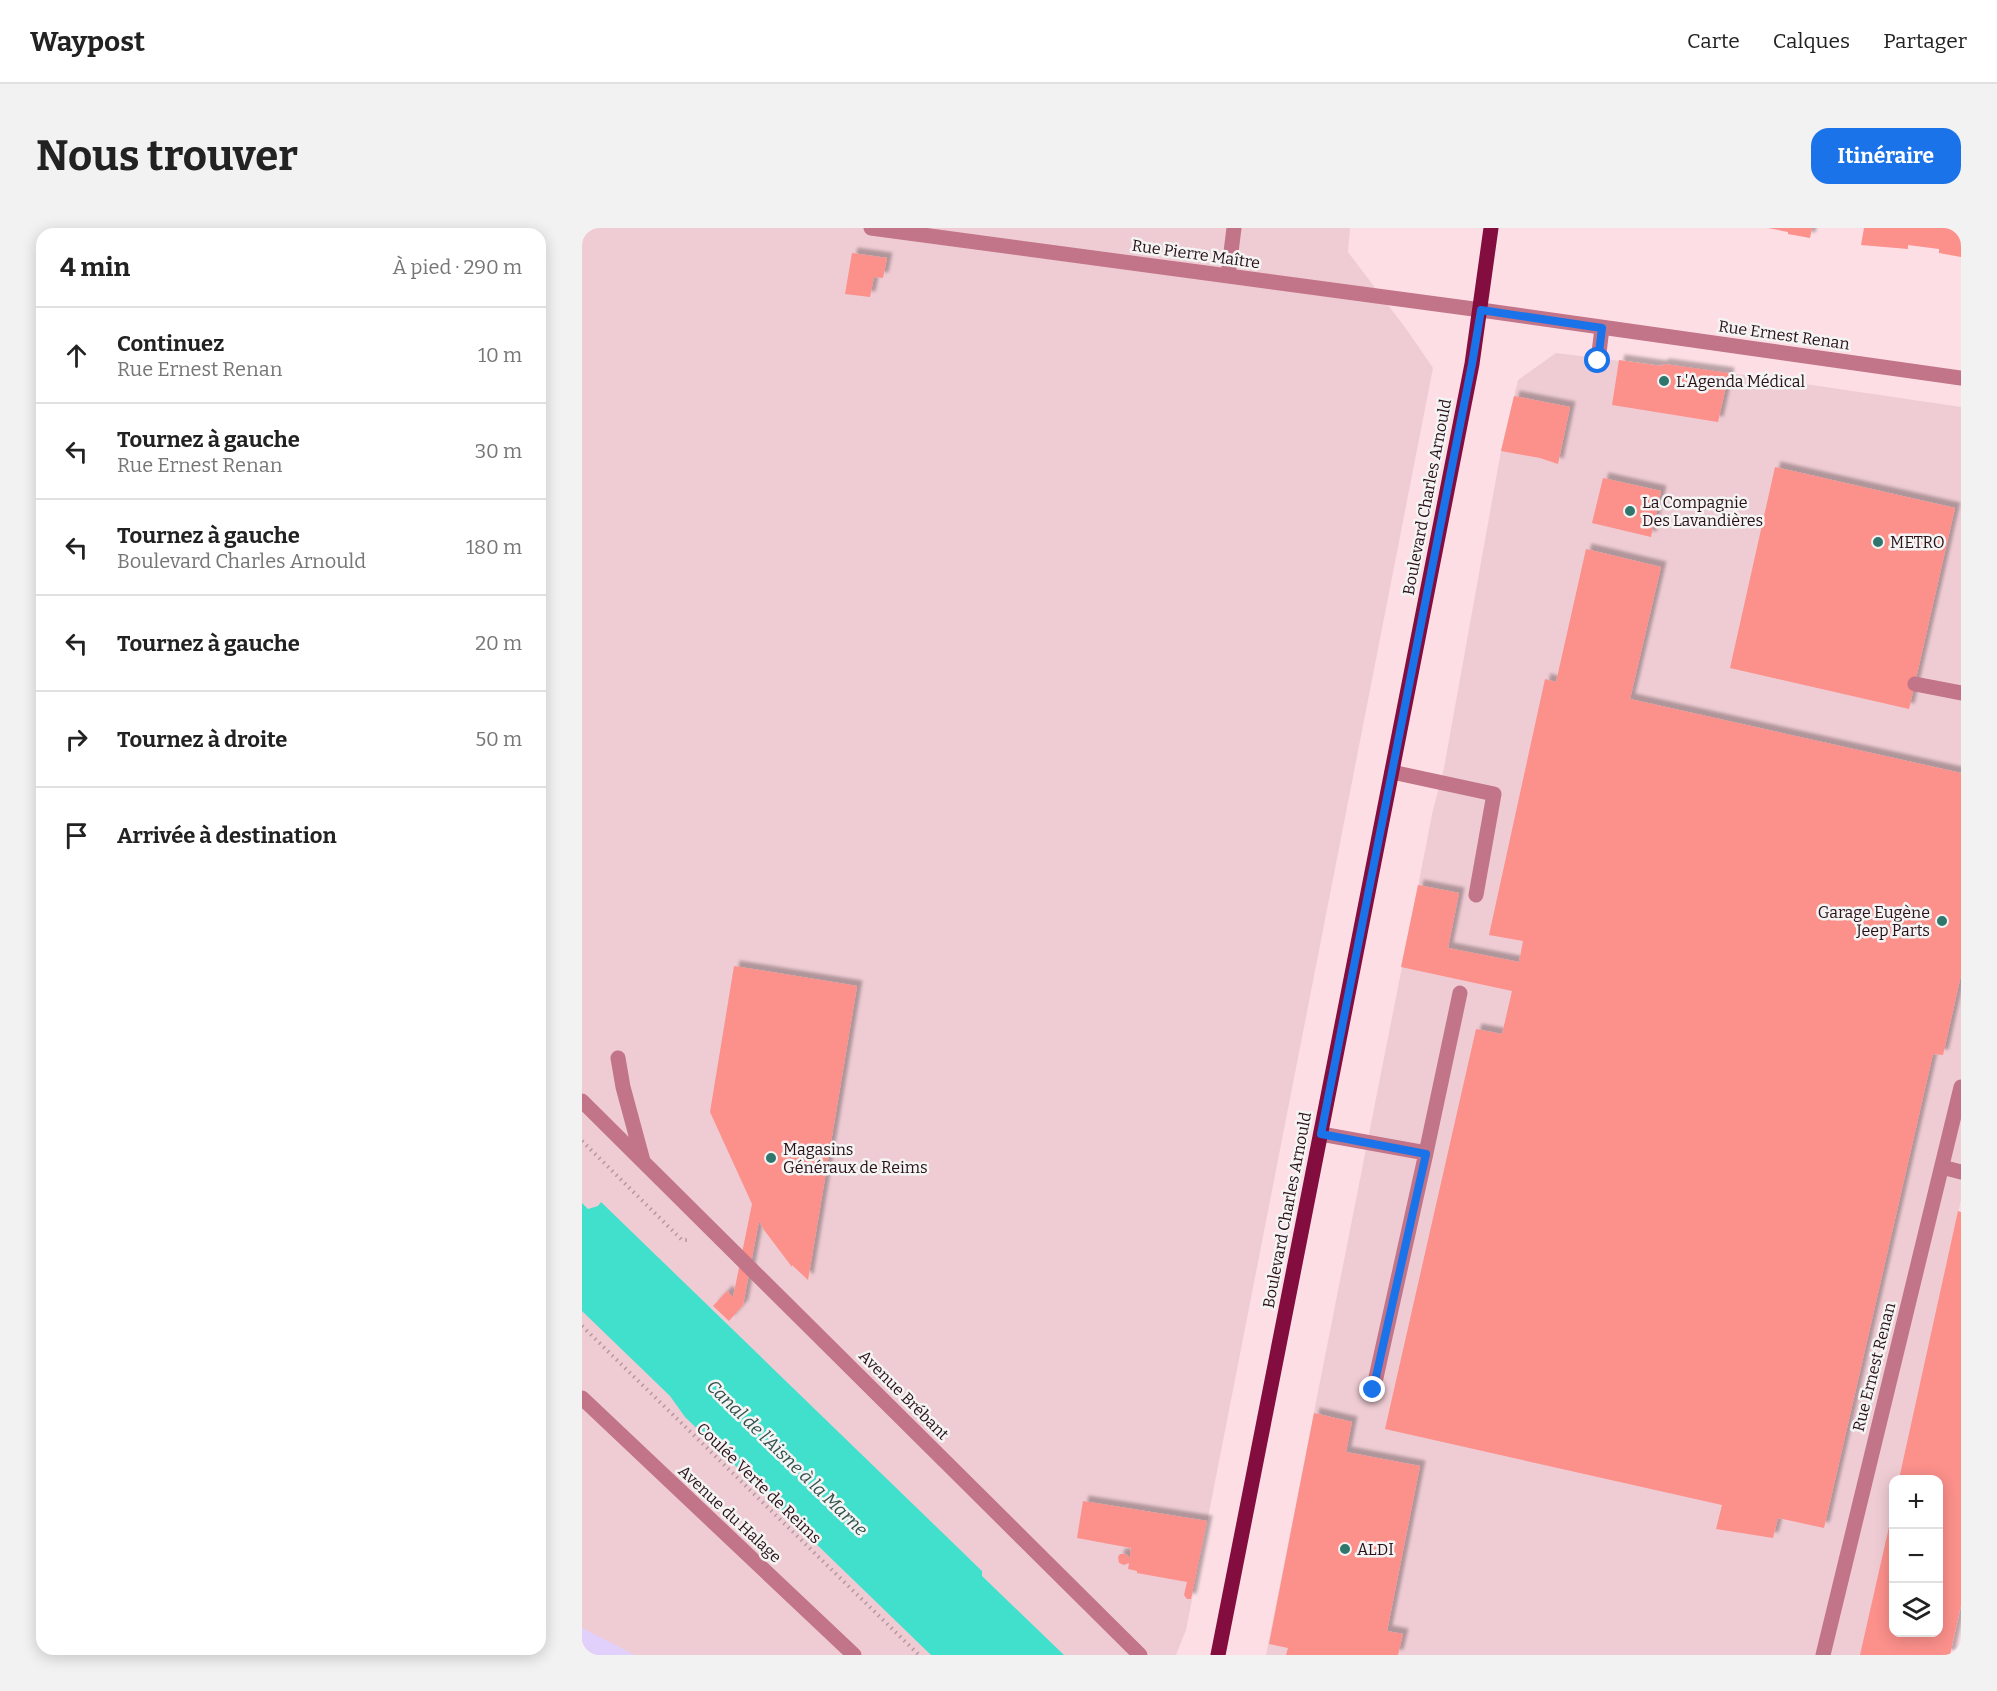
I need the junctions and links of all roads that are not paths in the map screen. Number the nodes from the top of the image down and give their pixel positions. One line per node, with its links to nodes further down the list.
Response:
1 (871, 228): 4 (street, Rue Pierre Maître)
2 (1234, 228): 5 (street)
3 (1491, 228): 6 (main road, Boulevard Charles Arnould)
4 (932, 232): 5 (street, Rue Pierre Maître)
5 (1228, 276): 6 (street, Rue Pierre Maître)
6 (1481, 310): 7 (street, Rue Ernest Renan); 12 (main road, Boulevard Charles Arnould)
7 (1602, 328): 8 (street); 9 (street, Rue Ernest Renan)
8 (1598, 361)
9 (1961, 378)
10 (1915, 684): 11 (street)
11 (1961, 693)
12 (1392, 772): 13 (street); 18 (main road, Boulevard Charles Arnould)
13 (1476, 895)
14 (1460, 993): 19 (street)
15 (618, 1058): 20 (street)
16 (1961, 1087): 21 (street, Rue Ernest Renan)
17 (582, 1101): 20 (street, Avenue Brébant)
18 (1321, 1134): 19 (street); 27 (main road, Boulevard Charles Arnould)
19 (1426, 1154): 23 (street)
20 (643, 1161): 26 (street, Avenue Brébant)
21 (1942, 1167): 22 (street); 28 (street, Rue Ernest Renan)
22 (1961, 1172)
23 (1373, 1390)
24 (582, 1398): 25 (street, Avenue du Halage)
25 (854, 1655)
26 (1140, 1655)
27 (1218, 1655)
28 (1823, 1655)

